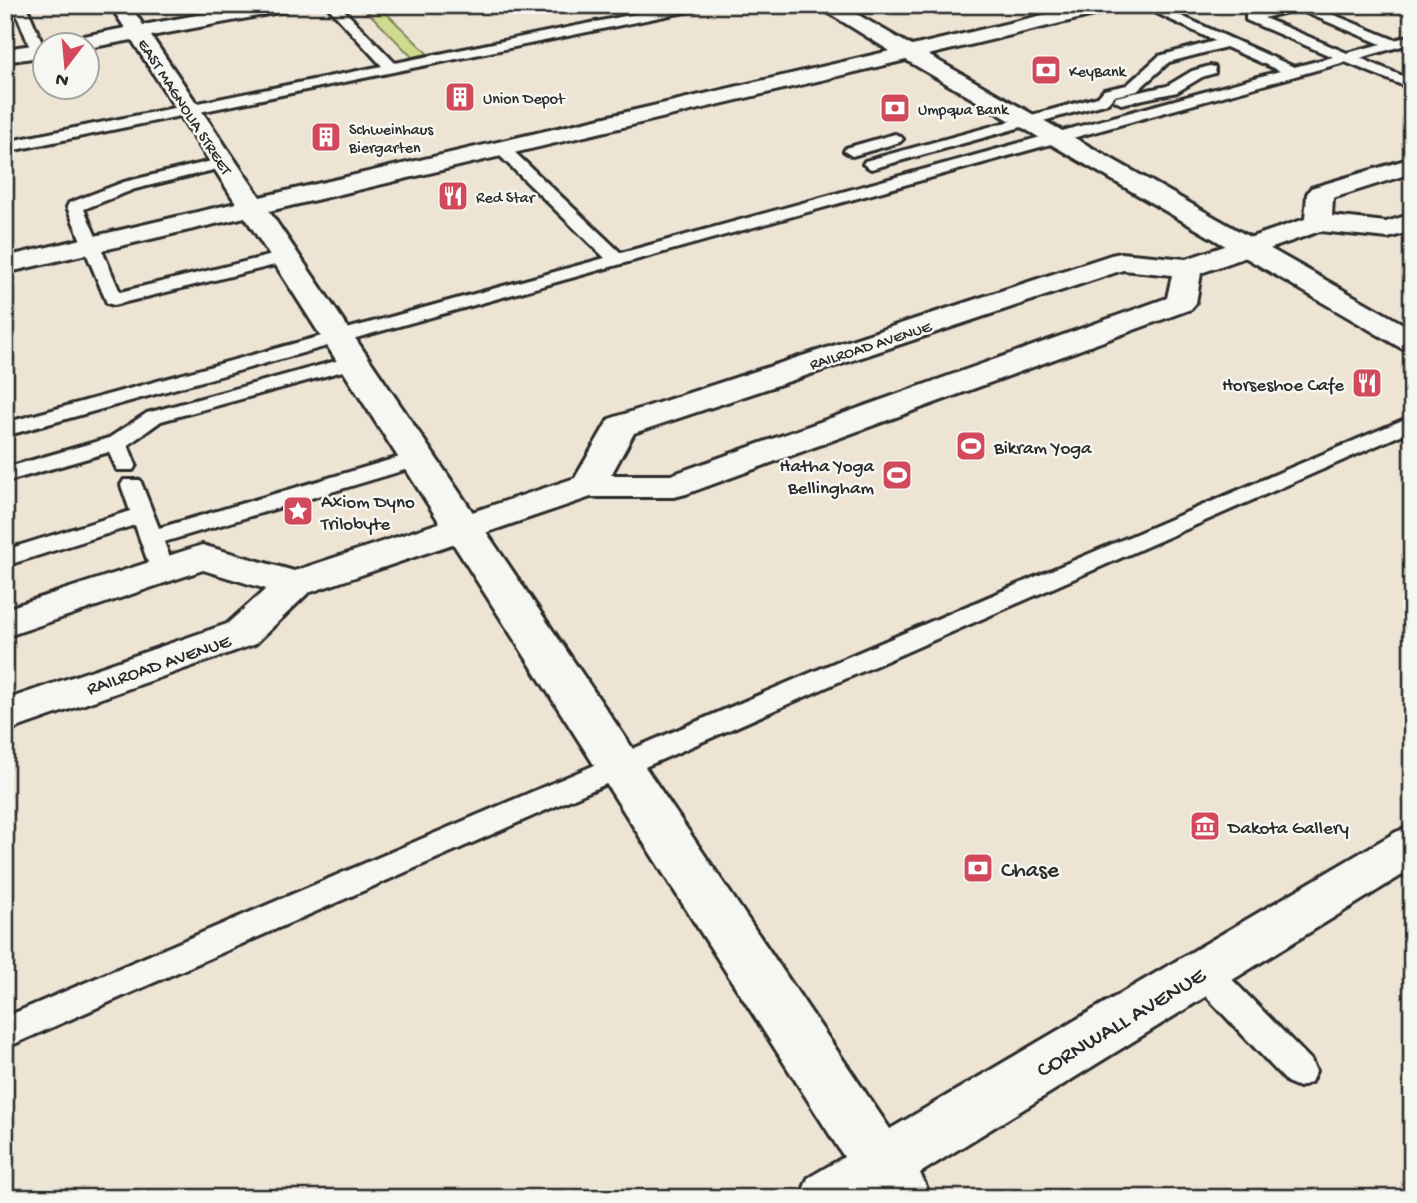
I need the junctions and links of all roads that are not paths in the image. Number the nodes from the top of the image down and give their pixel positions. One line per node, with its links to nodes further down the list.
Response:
1 (19, 5): 11 (lane)
2 (120, 5): 12 (street, EAST MAGNOLIA STREET)
3 (285, 5): 12 (street)
4 (332, 5): 24 (lane)
5 (699, 5): 24 (lane)
6 (826, 5): 19 (street)
7 (1112, 5): 19 (street)
8 (1146, 5): 15 (lane)
9 (1252, 5): 10 (lane)
10 (1270, 13): 16 (lane); 22 (lane)
11 (33, 32)
12 (137, 32): 13 (street); 29 (street, EAST MAGNOLIA STREET)
13 (102, 39)
14 (1412, 39): 16 (lane)
15 (1228, 43): 21 (lane); 28 (lane)
16 (1394, 44): 18 (lane); 22 (lane)
17 (32, 51): 20 (street)
18 (1412, 51)
19 (909, 53): 30 (street); 34 (street)
20 (5, 56)
21 (1261, 57): 23 (lane); 26 (lane)
22 (1345, 57): 26 (lane); 27 (lane)
23 (1241, 62)
24 (393, 68): 29 (lane)
25 (1210, 70): 28 (lane)
26 (1293, 72): 32 (lane)
27 (1412, 85)
28 (1103, 100): 30 (lane)
29 (188, 110): 33 (lane); 36 (street, EAST MAGNOLIA STREET)
30 (1005, 114): 32 (street); 37 (lane)
31 (909, 135): 35 (lane)
32 (1057, 138): 43 (street); 45 (lane)
33 (5, 147)
34 (502, 149): 39 (street); 45 (lane)
35 (852, 151)
36 (224, 163): 39 (street, EAST MAGNOLIA STREET); 42 (lane)
37 (870, 164)
38 (1412, 165): 41 (street)
39 (252, 207): 42 (street); 44 (street, EAST MAGNOLIA STREET)
40 (1412, 222): 41 (street, RAILROAD AVENUE)
41 (1318, 223): 43 (street, RAILROAD AVENUE)
42 (91, 245): 44 (lane); 46 (street)
43 (1248, 248): 47 (street, RAILROAD AVENUE); 48 (street)
44 (285, 257): 49 (street, EAST MAGNOLIA STREET)
45 (618, 260): 49 (lane)
46 (5, 265)
47 (1188, 268): 55 (street, RAILROAD AVENUE); 55 (street, RAILROAD AVENUE)
48 (1412, 342)
49 (346, 350): 51 (lane); 52 (lane); 53 (street, EAST MAGNOLIA STREET)
50 (1412, 422): 63 (lane)
51 (5, 430)
52 (117, 443): 54 (lane); 56 (lane)
53 (417, 458): 57 (street, EAST MAGNOLIA STREET); 58 (lane)
54 (5, 475)
55 (588, 486): 57 (street, RAILROAD AVENUE)
56 (142, 515): 58 (lane); 59 (lane)
57 (463, 528): 60 (street, RAILROAD AVENUE); 63 (street, EAST MAGNOLIA STREET)
58 (156, 554): 60 (street); 61 (street)
59 (5, 558)
60 (295, 584): 62 (street, RAILROAD AVENUE)
61 (5, 623)
62 (5, 716)
63 (619, 766): 66 (lane); 68 (street, EAST MAGNOLIA STREET)
64 (1412, 845): 65 (street, CORNWALL AVENUE)
65 (1203, 971): 67 (lane); 68 (street, CORNWALL AVENUE)
66 (5, 1033)
67 (1299, 1072)
68 (893, 1181): 69 (street, CORNWALL AVENUE)
69 (828, 1198)

